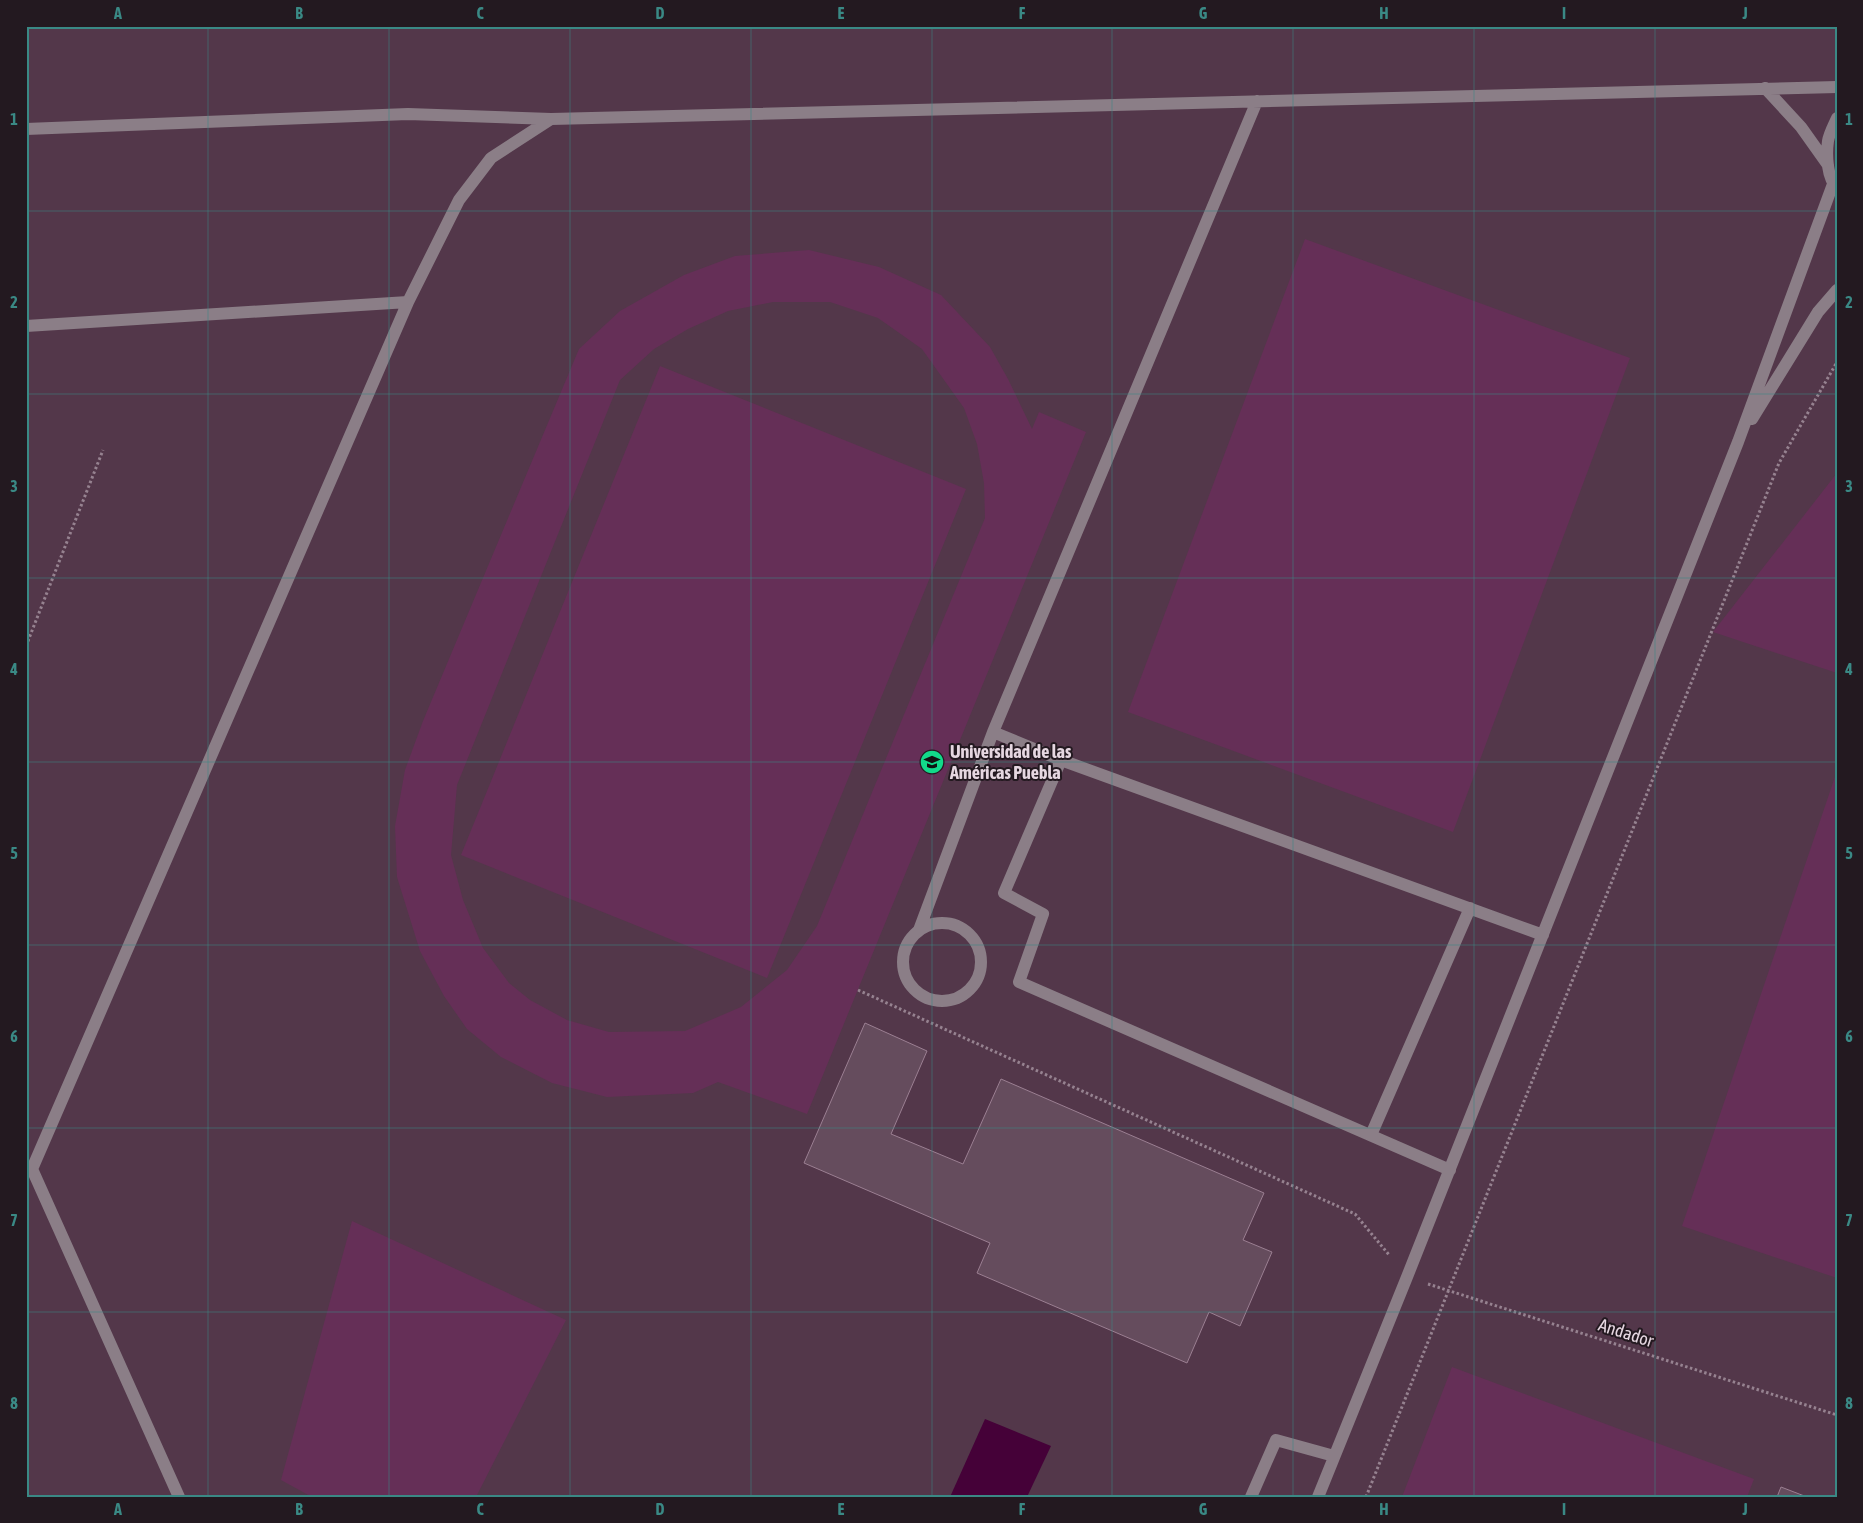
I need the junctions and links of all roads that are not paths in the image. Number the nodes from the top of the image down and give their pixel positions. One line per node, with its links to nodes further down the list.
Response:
1 (1837, 87): 2 (street)
2 (1765, 88): 3 (street); 7 (street)
3 (1257, 101): 5 (street); 13 (street)
4 (1837, 118): 7 (street)
5 (551, 119): 6 (street); 10 (street)
6 (26, 129)
7 (1828, 165): 8 (street)
8 (1835, 186): 12 (street)
9 (1837, 290): 12 (street)
10 (408, 302): 11 (street); 19 (street)
11 (26, 326)
12 (1738, 442): 17 (street)
13 (993, 732): 14 (street); 16 (street)
14 (1061, 760): 15 (street); 18 (street)
15 (1470, 908): 17 (street); 18 (street)
16 (919, 930): 16 (street)
17 (1543, 935): 20 (street)
18 (1371, 1135): 20 (street)
19 (29, 1170): 22 (street)
20 (1450, 1170): 21 (street)
21 (1334, 1456): 23 (street); 24 (street)
22 (179, 1497)
23 (1251, 1497)
24 (1318, 1497)

